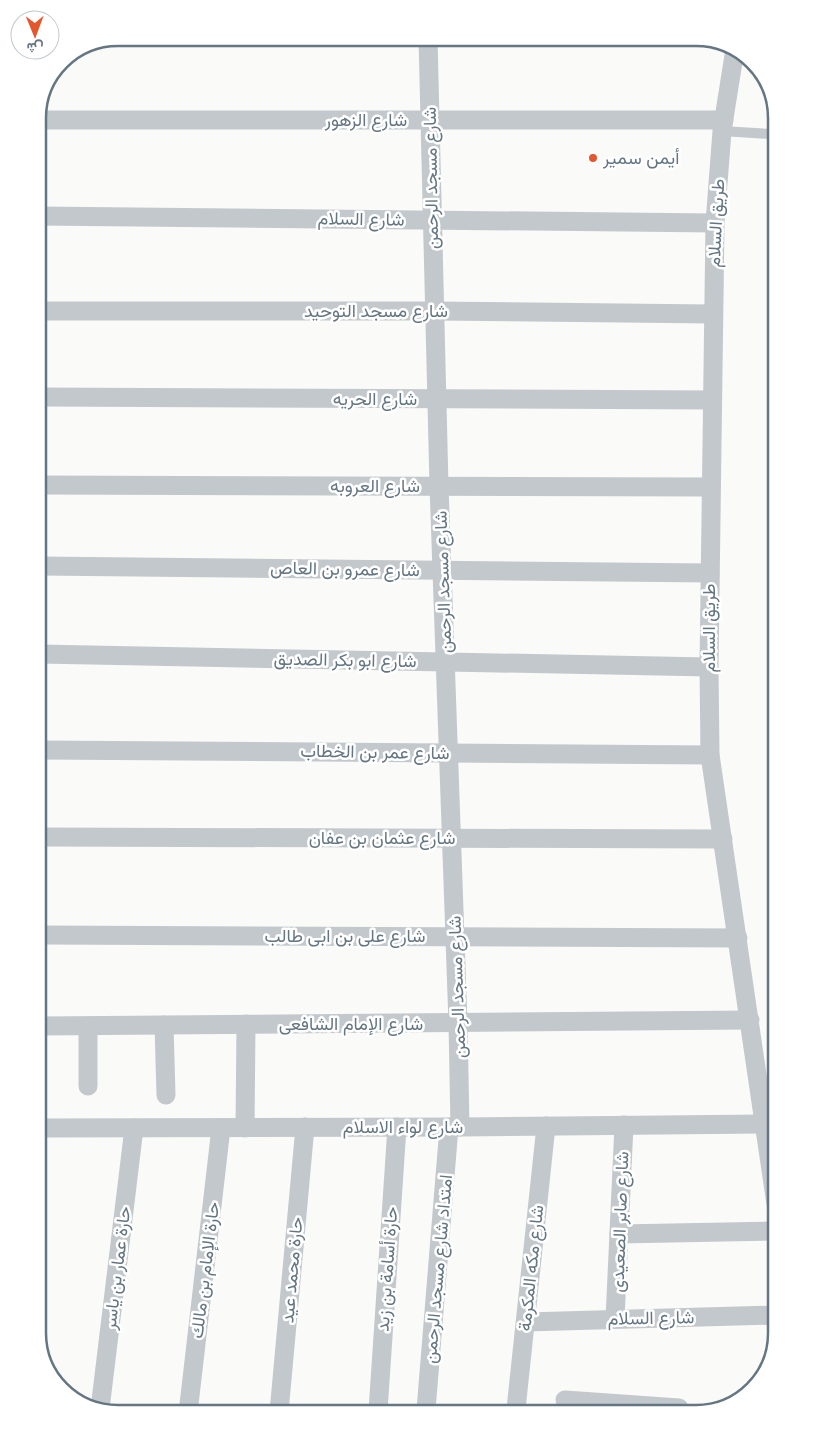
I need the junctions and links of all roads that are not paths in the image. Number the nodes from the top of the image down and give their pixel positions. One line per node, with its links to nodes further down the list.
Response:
1 (428, 46): 4 (street, شارع مسجد الرحمن)
2 (734, 57): 5 (street, طريق السلام)
3 (46, 120): 4 (street, شارع الزهور)
4 (430, 120): 5 (street, شارع الزهور); 8 (street, شارع مسجد الرحمن)
5 (723, 126): 6 (lane); 9 (street, طريق السلام)
6 (768, 134)
7 (46, 216): 8 (street, شارع السلام)
8 (433, 220): 9 (street, شارع السلام); 11 (street, شارع مسجد الرحمن)
9 (715, 223): 12 (street, طريق السلام)
10 (46, 311): 11 (street, شارع مسجد التوحيد)
11 (435, 311): 12 (street, شارع مسجد التوحيد); 14 (street, شارع مسجد الرحمن)
12 (712, 314): 15 (street, طريق السلام)
13 (46, 397): 14 (street, شارع الحريه)
14 (437, 399): 15 (street, شارع الحريه); 17 (street, شارع مسجد الرحمن)
15 (712, 400): 18 (street, طريق السلام)
16 (46, 484): 17 (street, شارع العروبه)
17 (439, 486): 18 (street, شارع العروبه); 20 (street, شارع مسجد الرحمن)
18 (711, 487): 21 (street, طريق السلام)
19 (46, 566): 20 (street, شارع عمرو بن العاص)
20 (442, 570): 21 (street, شارع عمرو بن العاص); 23 (street, شارع مسجد الرحمن)
21 (710, 573): 24 (street, طريق السلام)
22 (46, 654): 23 (street, شارع ابو بكر الصديق)
23 (445, 662): 24 (street, شارع ابو بكر الصديق); 26 (street, شارع مسجد الرحمن)
24 (709, 666): 27 (street, طريق السلام)
25 (46, 750): 26 (street, شارع عمر بن الخطاب)
26 (448, 753): 27 (street, شارع عمر بن الخطاب); 29 (street, شارع مسجد الرحمن)
27 (710, 755): 30 (street, طريق السلام)
28 (46, 837): 29 (street, شارع عثمان بن عفان)
29 (452, 838): 30 (street, شارع عثمان بن عفان); 32 (street, شارع مسجد الرحمن)
30 (723, 839): 33 (street, طريق السلام)
31 (46, 935): 32 (street, شارع على بن ابى طالب)
32 (455, 937): 33 (street, شارع على بن ابى طالب); 35 (street, شارع مسجد الرحمن)
33 (738, 938): 34 (street, طريق السلام)
34 (750, 1020): 35 (street, شارع الإمام الشافعى); 42 (street, طريق السلام)
35 (458, 1023): 36 (street, شارع الإمام الشافعى); 46 (street, شارع مسجد الرحمن)
36 (246, 1024): 39 (street, شارع الإمام الشافعى); 50 (street)
37 (46, 1026): 38 (street, شارع الإمام الشافعى)
38 (88, 1026): 39 (street, شارع الإمام الشافعى); 40 (street)
39 (164, 1026): 41 (street)
40 (88, 1086)
41 (166, 1095)
42 (763, 1124): 43 (street, شارع لواء الاسلام); 52 (street, طريق السلام)
43 (624, 1125): 44 (street, شارع لواء الاسلام); 54 (street, شارع صابر الصعيدى)
44 (546, 1126): 46 (street, شارع لواء الاسلام); 57 (street, شارع مكه المكرمة)
45 (397, 1127): 46 (street, شارع لواء الاسلام); 51 (street, شارع لواء الاسلام); 62 (street, حارة أسامة بن زيد)
46 (454, 1127): 63 (street, امتداد شارع مسجد الرحمن)
47 (46, 1128): 48 (street, شارع لواء الاسلام)
48 (134, 1128): 49 (street, شارع لواء الاسلام); 59 (street, حارة عمار بن ياسر)
49 (221, 1128): 50 (street, شارع لواء الاسلام); 60 (street, حارة الإمام بن مالك)
50 (245, 1128): 51 (street, شارع لواء الاسلام)
51 (305, 1128): 61 (street, حارة محمد عيد)
52 (768, 1155)
53 (768, 1231): 54 (street)
54 (619, 1234): 56 (street, شارع صابر الصعيدى)
55 (768, 1315): 56 (street, شارع السلام)
56 (615, 1319): 57 (street, شارع السلام)
57 (526, 1322): 64 (street, شارع مكه المكرمة)
58 (565, 1400): 65 (street)
59 (101, 1402)
60 (189, 1405)
61 (280, 1405)
62 (378, 1405)
63 (426, 1405)
64 (516, 1405)
65 (636, 1405)

